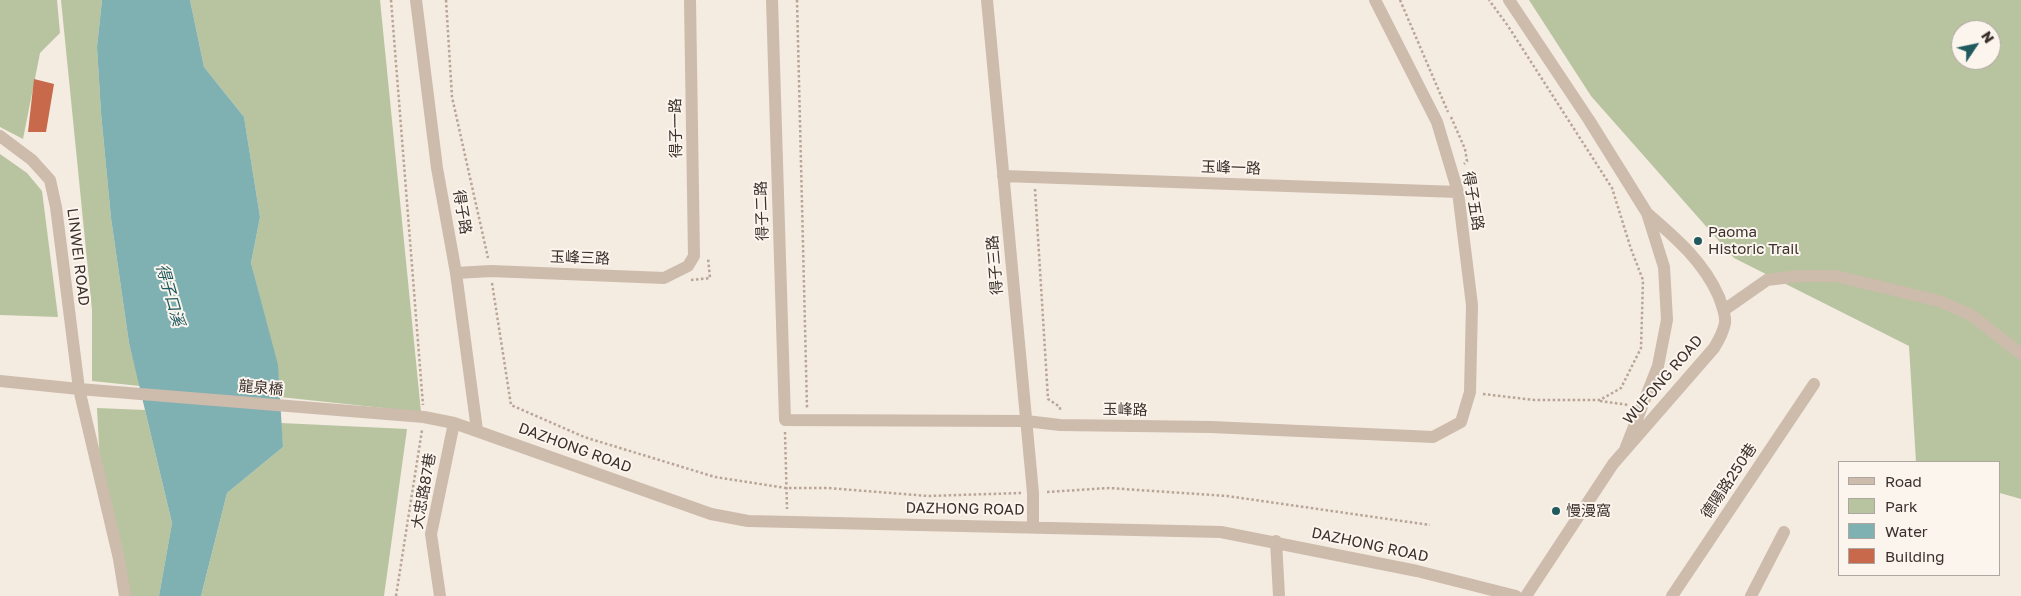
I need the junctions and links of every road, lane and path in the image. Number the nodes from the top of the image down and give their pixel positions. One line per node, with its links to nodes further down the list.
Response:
1 (391, 0): 29 (path)
2 (416, 0): 20 (street, 得子路)
3 (446, 0): 19 (path)
4 (690, 0): 18 (street, 得子一路)
5 (772, 0): 30 (street, 得子二路)
6 (797, 0): 31 (path)
7 (987, 0): 14 (street, 得子三路)
8 (1375, 0): 13 (street, 得子五路)
9 (1400, 0): 13 (path)
10 (1489, 0): 27 (path)
11 (1509, 0): 17 (street, WUFONG ROAD)
12 (0, 136): 25 (street, LINWEI ROAD)
13 (1451, 169): 16 (street, 得子五路)
14 (1003, 176): 15 (street, 玉峰一路); 32 (street, 得子三路)
15 (1034, 177): 16 (street, 玉峰一路); 35 (path)
16 (1458, 192): 26 (street, 得子五路)
17 (1647, 213): 21 (street, WUFONG ROAD); 28 (street, WUFONG ROAD)
18 (694, 256): 19 (street, 玉峰三路)
19 (491, 271): 20 (street, 玉峰三路); 38 (path)
20 (456, 273): 36 (street, 得子路)
21 (1724, 310): 22 (street); 37 (street, WUFONG ROAD)
22 (2021, 354)
23 (0, 381): 25 (street)
24 (1814, 384): 51 (street, 德陽路250巷)
25 (79, 389): 29 (street, 龍泉橋); 45 (street, LINWEI ROAD)
26 (1470, 392): 27 (path); 33 (street, 得子五路)
27 (1600, 400): 28 (path)
28 (1640, 407): 37 (street, WUFONG ROAD)
29 (424, 417): 34 (street, DAZHONG ROAD); 46 (path)
30 (785, 420): 31 (street, 玉峰路); 38 (path)
31 (800, 420): 32 (street, 玉峰路)
32 (1026, 421): 35 (street, 玉峰路); 39 (street, 得子三路)
33 (1460, 422): 35 (street, 玉峰路)
34 (454, 423): 36 (street, DAZHONG ROAD); 47 (street, 大忠路87巷)
35 (1060, 425)
36 (477, 430): 40 (street, DAZHONG ROAD)
37 (1626, 447): 50 (street, WUFONG ROAD)
38 (786, 488): 39 (path); 40 (path)
39 (1033, 493): 41 (path); 42 (street, 得子三路)
40 (788, 522): 42 (street, DAZHONG ROAD)
41 (1430, 525)
42 (1033, 527): 44 (street, DAZHONG ROAD)
43 (1784, 532): 52 (street)
44 (1276, 541): 48 (street); 49 (street, DAZHONG ROAD)
45 (125, 596)
46 (396, 596)
47 (440, 596)
48 (1279, 596)
49 (1516, 596)
50 (1526, 596)
51 (1672, 596)
52 (1751, 596)

